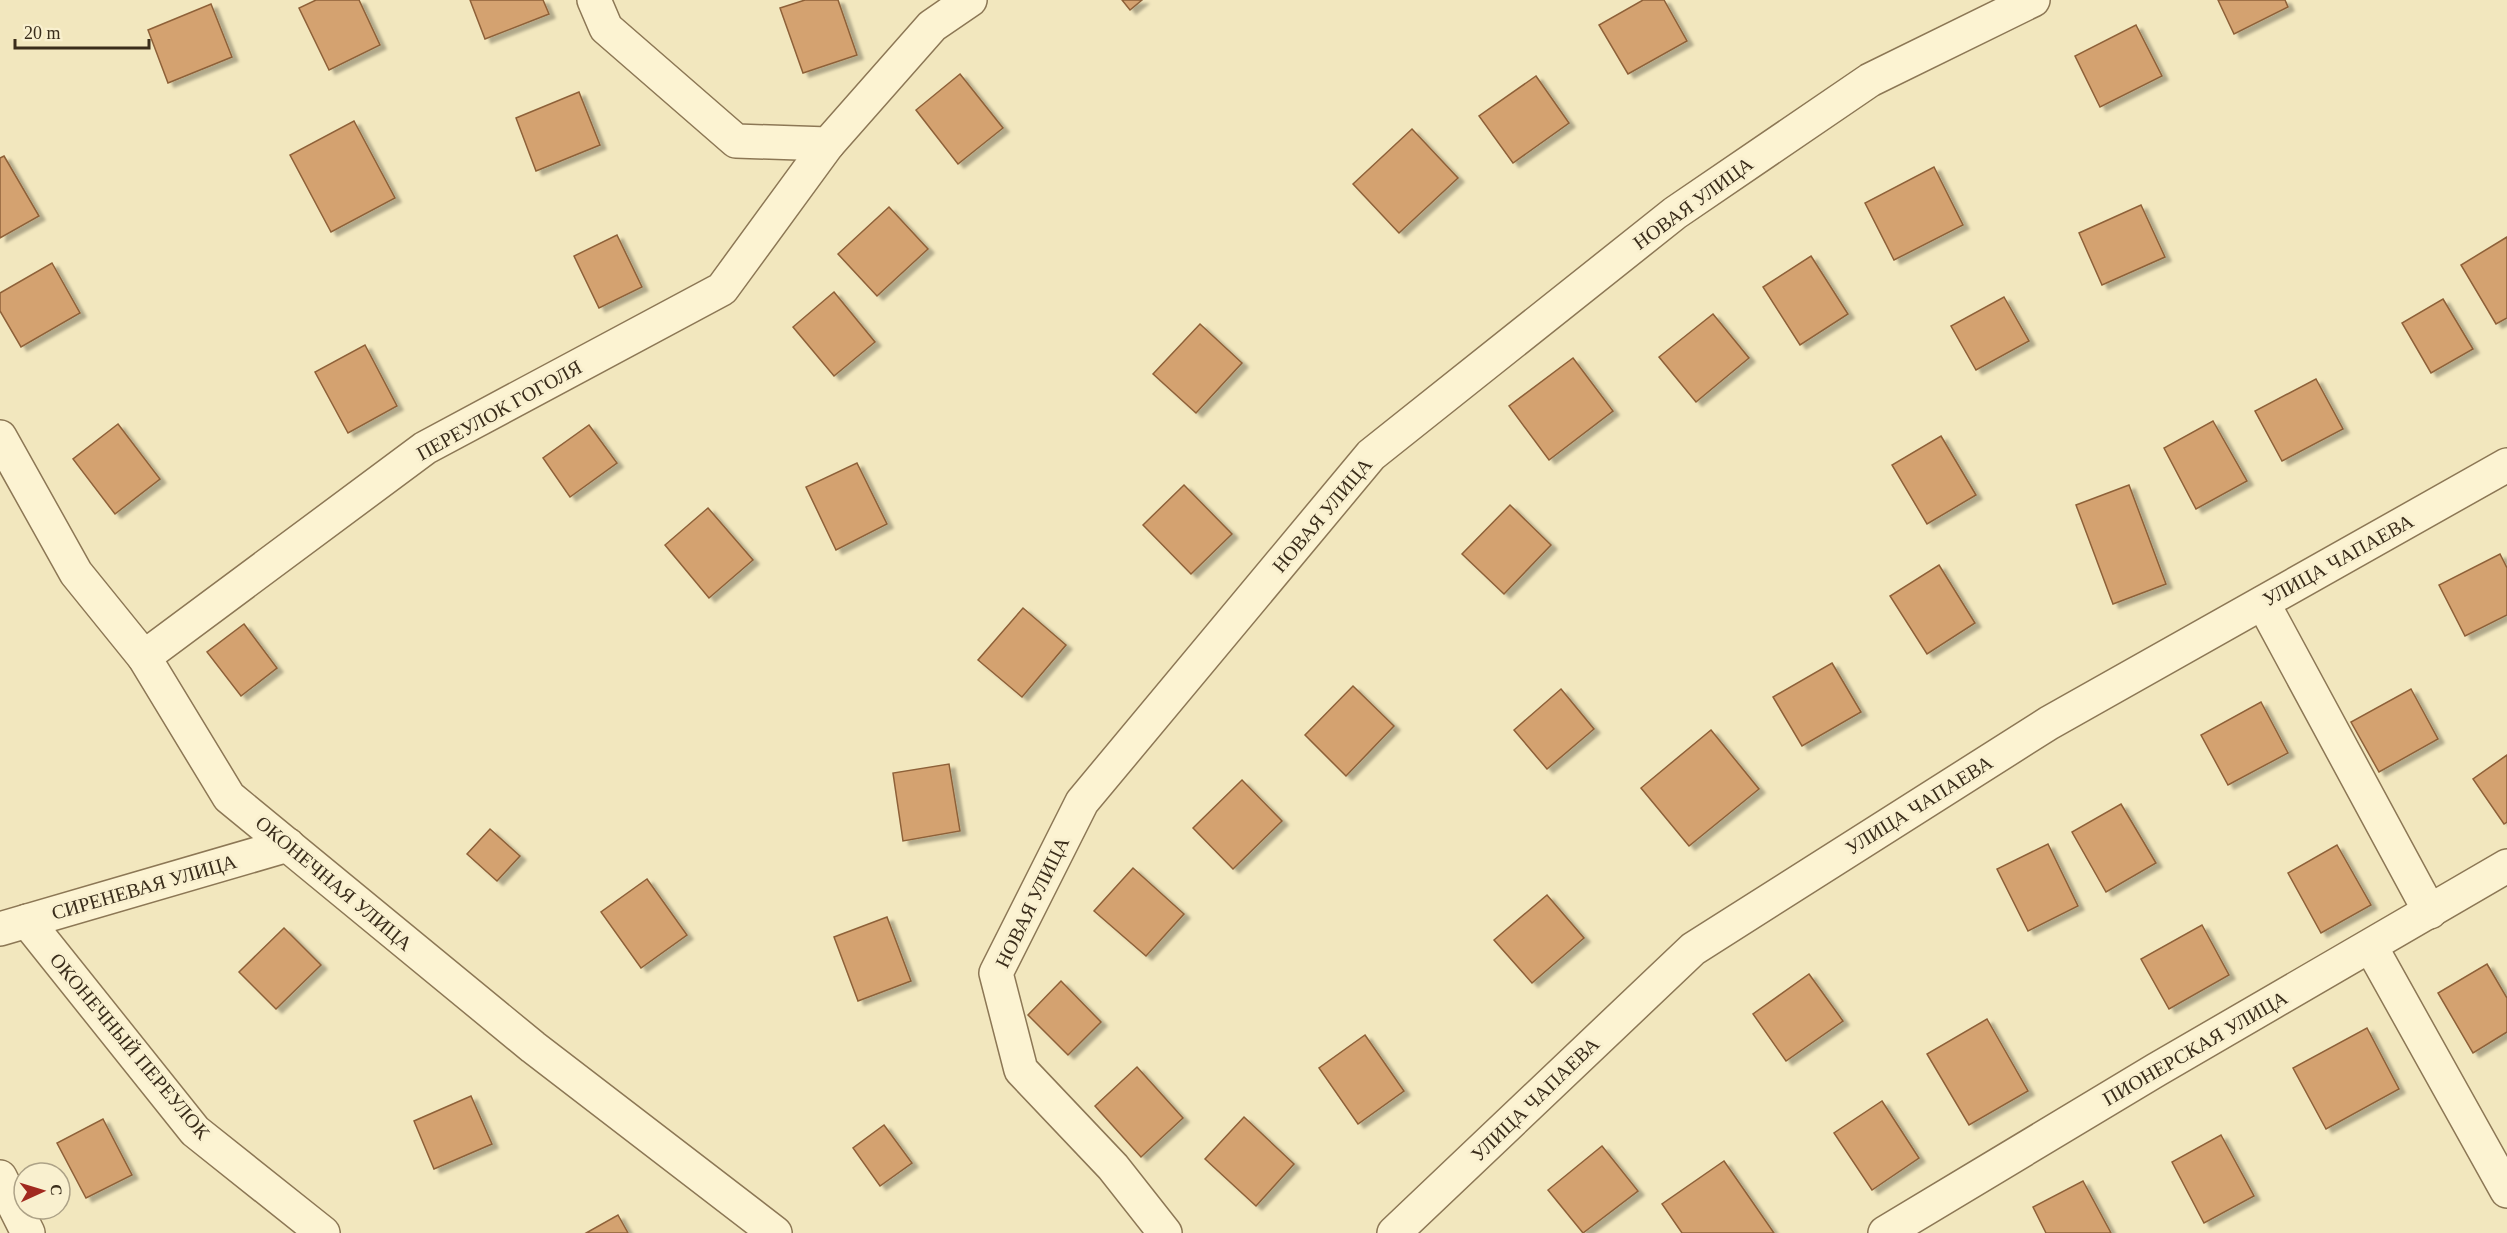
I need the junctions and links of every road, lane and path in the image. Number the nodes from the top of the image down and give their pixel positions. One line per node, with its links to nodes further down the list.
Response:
1 (594, 0): 4 (street)
2 (970, 0): 4 (street, ПЕРЕУЛОК ГОГОЛЯ)
3 (2033, 0): 19 (street, НОВАЯ УЛИЦА)
4 (828, 144): 8 (street, ПЕРЕУЛОК ГОГОЛЯ)
5 (0, 437): 8 (street, ОКОНЕЧНАЯ УЛИЦА)
6 (2507, 465): 7 (street, УЛИЦА ЧАПАЕВА)
7 (2263, 603): 11 (street); 20 (street, УЛИЦА ЧАПАЕВА)
8 (144, 657): 9 (street, ОКОНЕЧНАЯ УЛИЦА)
9 (288, 845): 12 (street, СИРЕНЕВАЯ УЛИЦА); 18 (street, ОКОНЕЧНАЯ УЛИЦА)
10 (2507, 866): 11 (street, ПИОНЕРСКАЯ УЛИЦА)
11 (2430, 912): 13 (street, ПИОНЕРСКАЯ УЛИЦА)
12 (13, 925): 17 (street, ОКОНЕЧНЫЙ ПЕРЕУЛОК)
13 (2371, 947): 15 (street); 21 (street, ПИОНЕРСКАЯ УЛИЦА)
14 (0, 1177): 16 (street)
15 (2507, 1191)
16 (28, 1233)
17 (323, 1233)
18 (775, 1233)
19 (1165, 1233)
20 (1394, 1233)
21 (1885, 1233)

